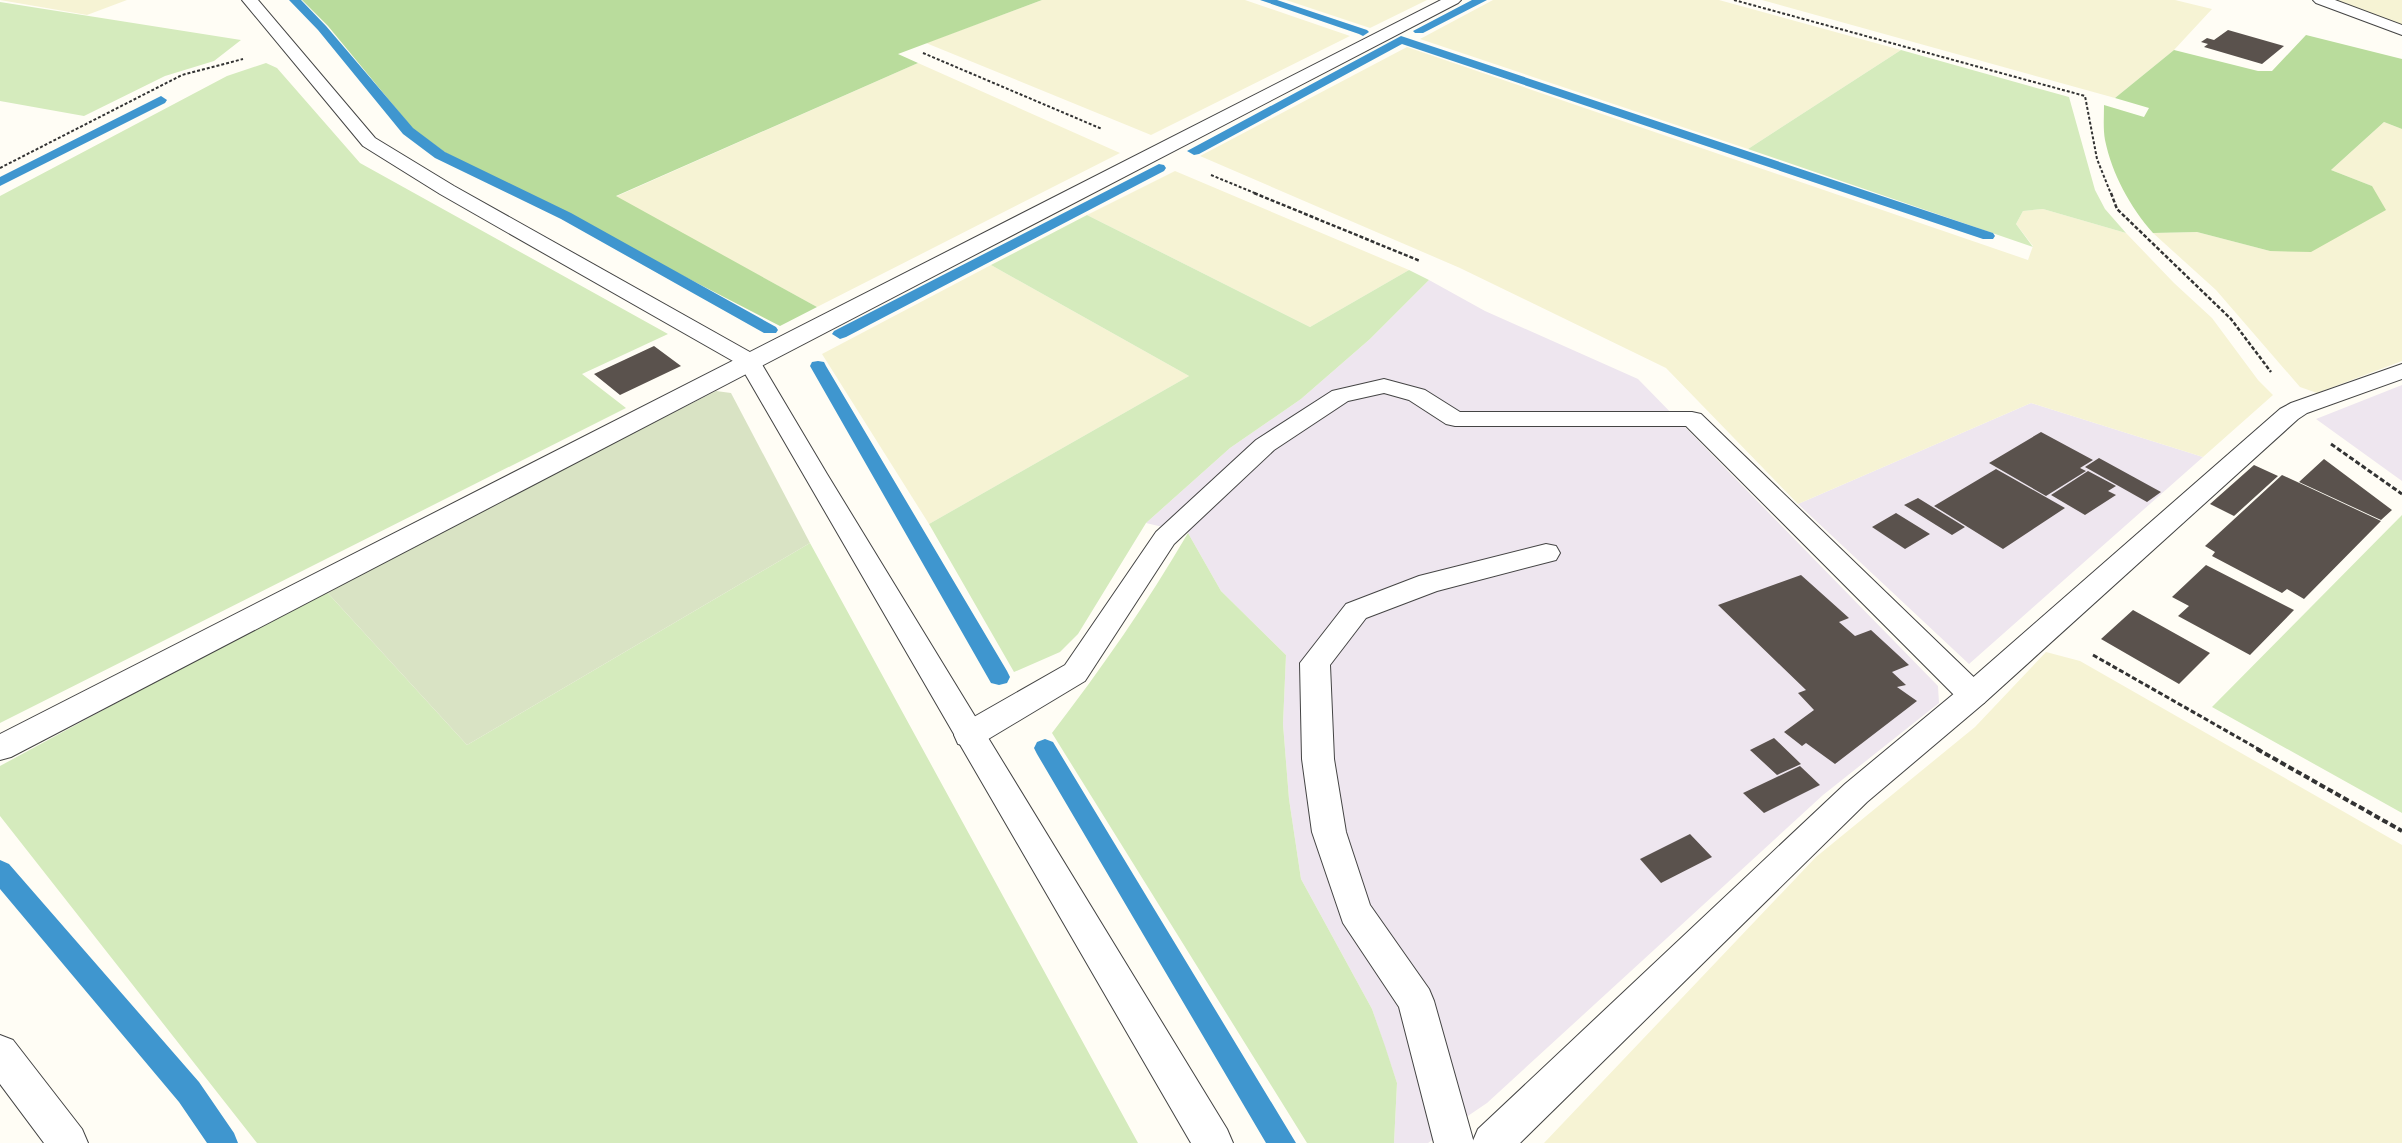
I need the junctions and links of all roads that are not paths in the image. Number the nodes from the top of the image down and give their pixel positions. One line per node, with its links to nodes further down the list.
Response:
1 (250, 0): 5 (street)
2 (1453, 0): 5 (street)
3 (2321, 0): 4 (street)
4 (2402, 30)
5 (749, 361): 9 (street); 10 (street)
6 (2402, 372): 8 (street)
7 (1546, 553): 14 (street)
8 (1973, 695): 9 (street); 15 (street)
9 (968, 735): 13 (street)
10 (0, 748)
11 (0, 1053): 12 (street)
12 (68, 1143)
13 (1213, 1143)
14 (1454, 1143)
15 (1492, 1143)

